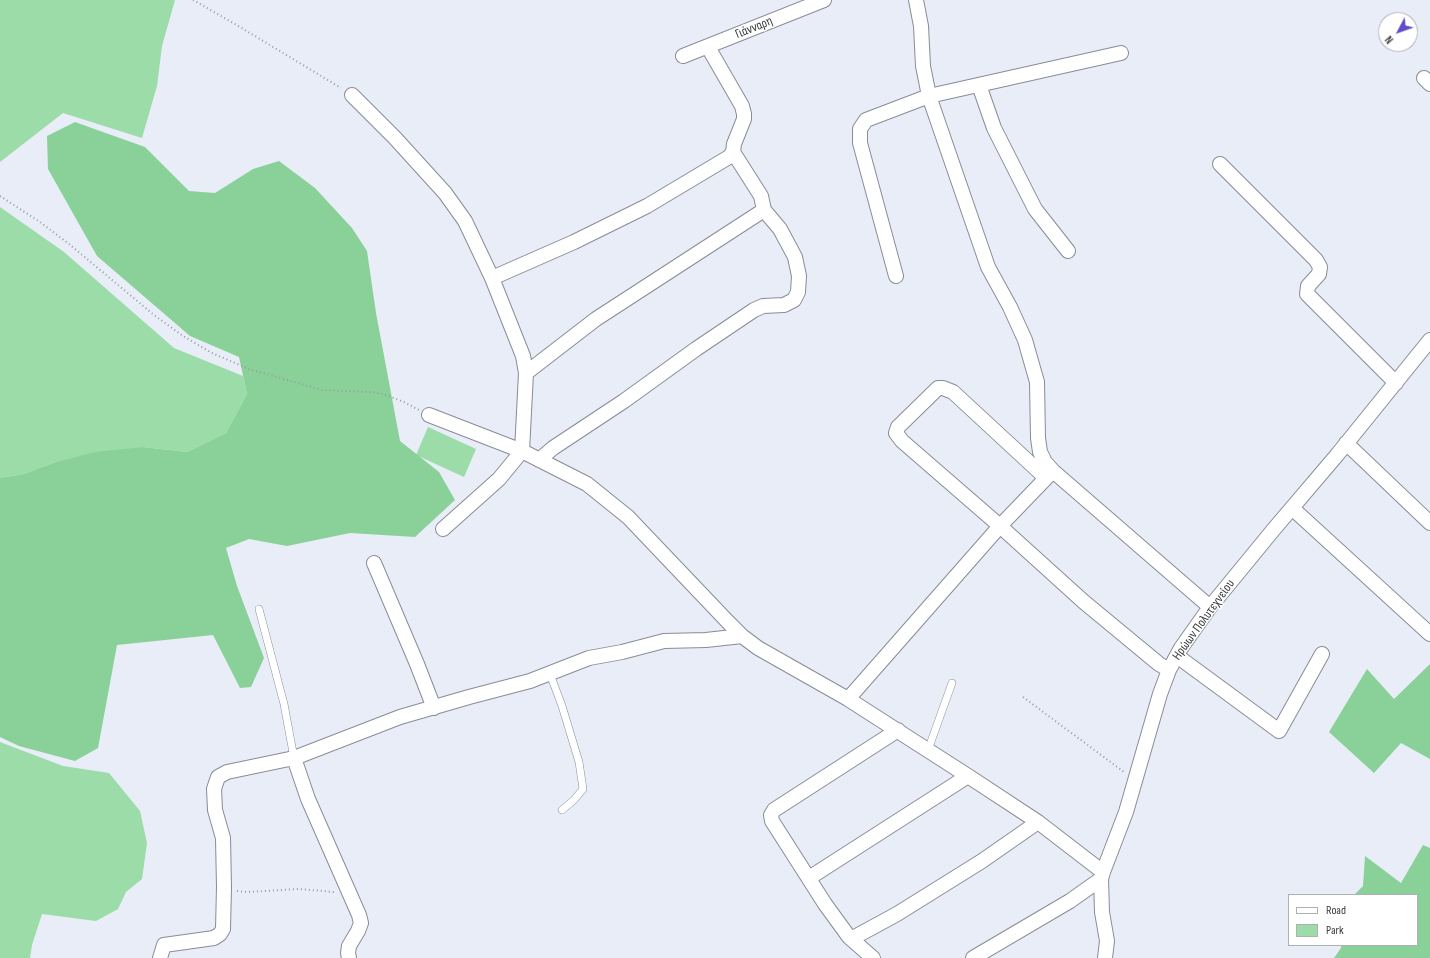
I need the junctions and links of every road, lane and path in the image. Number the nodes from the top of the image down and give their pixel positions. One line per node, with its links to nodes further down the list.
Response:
1 (193, 0): 8 (path)
2 (824, 0): 4 (street, Γιάνναρη)
3 (916, 0): 9 (street)
4 (708, 47): 6 (street, Γιάνναρη); 10 (street)
5 (1121, 53): 7 (street)
6 (683, 56)
7 (979, 85): 9 (street); 14 (street)
8 (352, 95): 16 (street)
9 (929, 96): 15 (street); 24 (street)
10 (733, 152): 13 (street); 16 (street)
11 (1220, 164): 19 (street)
12 (0, 196): 20 (path)
13 (764, 210): 18 (street); 23 (street)
14 (1068, 251)
15 (896, 276)
16 (492, 278): 18 (street)
17 (1430, 340): 19 (street, Ηρώων Πολυτεχνείου)
18 (526, 373): 22 (street)
19 (1396, 382): 21 (street, Ηρώων Πολυτεχνείου)
20 (429, 415): 22 (street)
21 (1346, 443): 25 (street, Ηρώων Πολυτεχνείου); 26 (street)
22 (522, 451): 23 (street); 28 (street)
23 (539, 460): 33 (street)
24 (1049, 475): 27 (street); 27 (street); 30 (street)
25 (1292, 508): 30 (street, Ηρώων Πολυτεχνείου); 32 (street)
26 (1430, 523)
27 (1000, 526): 36 (street); 40 (street)
28 (443, 529)
29 (374, 563): 41 (street)
30 (1210, 607): 35 (street, Ηρώων Πολυτεχνείου)
31 (259, 609): 44 (lane)
32 (1430, 634)
33 (742, 636): 37 (street); 40 (street)
34 (1322, 654): 35 (street)
35 (1177, 656): 36 (street, Ηρώων Πολυτεχνείου)
36 (1169, 670): 46 (street, Ηρώων Πολυτεχνείου)
37 (550, 674): 41 (street); 47 (lane)
38 (952, 683): 43 (lane)
39 (1023, 697): 46 (path)
40 (848, 699): 42 (street)
41 (434, 708): 44 (street)
42 (898, 730): 43 (street); 50 (street)
43 (928, 750): 45 (street)
44 (294, 758): 51 (street); 52 (street)
45 (968, 776): 48 (street); 50 (street)
46 (1135, 780): 49 (street, Ηρώων Πολυτεχνείου)
47 (562, 810)
48 (1038, 822): 49 (street); 53 (street)
49 (1102, 876): 57 (street); 58 (street, Ηρώων Πολυτεχνείου)
50 (809, 878): 53 (street)
51 (224, 887): 52 (path); 54 (street)
52 (350, 894): 55 (street)
53 (851, 939): 56 (street)
54 (160, 958)
55 (349, 958)
56 (873, 958)
57 (973, 958)
58 (1105, 958)

